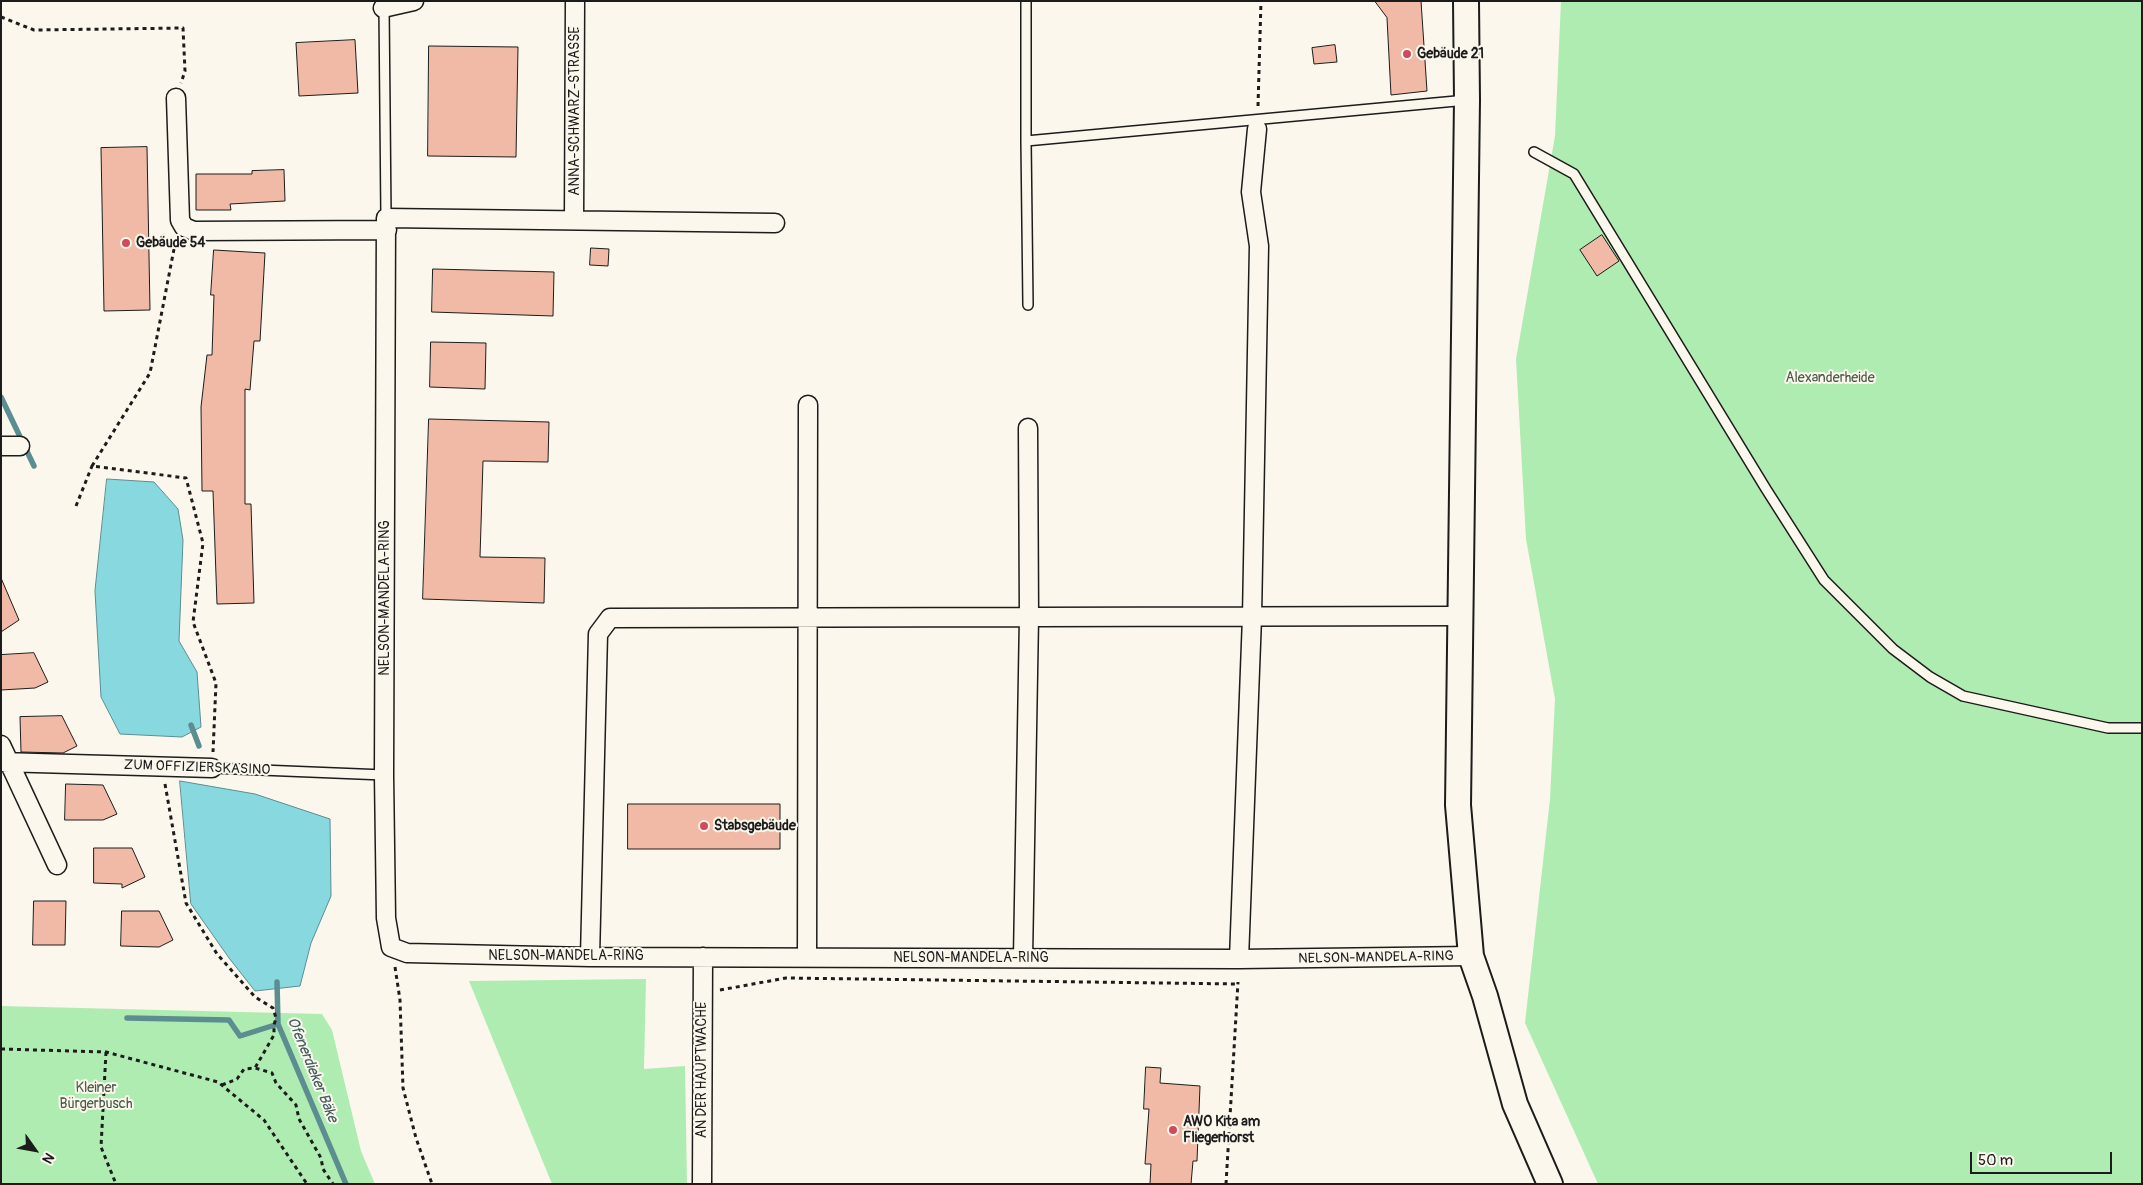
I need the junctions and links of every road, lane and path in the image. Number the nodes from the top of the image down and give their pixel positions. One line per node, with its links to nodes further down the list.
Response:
1 (414, 1): 6 (street)
2 (575, 1): 13 (street, ANNA-SCHWARZ-STRASSE)
3 (1026, 1): 11 (lane)
4 (1261, 1): 10 (path)
5 (1466, 1): 9 (street)
6 (384, 5): 15 (lane)
7 (1, 17): 8 (path)
8 (176, 98): 16 (street)
9 (1467, 100): 11 (lane); 24 (street)
10 (1257, 129): 26 (street)
11 (1026, 141): 17 (lane)
12 (1534, 152): 28 (lane)
13 (574, 220): 14 (street); 15 (street)
14 (775, 223)
15 (386, 224): 16 (street); 33 (street, NELSON-MANDELA-RING)
16 (184, 228): 22 (path)
17 (1028, 305)
18 (808, 405): 27 (street)
19 (1028, 428): 25 (street)
20 (1, 446): 21 (street)
21 (20, 446)
22 (92, 466): 23 (path); 32 (path)
23 (76, 506)
24 (1460, 616): 26 (street); 36 (street)
25 (1029, 617): 26 (street); 27 (street); 40 (street)
26 (1252, 617): 41 (street)
27 (808, 618): 37 (street); 39 (street)
28 (2142, 728)
29 (1, 745): 30 (street)
30 (5, 762): 31 (street, ZUM OFFIZIERSKASINO); 34 (street)
31 (162, 766): 32 (street, ZUM OFFIZIERSKASINO); 46 (path)
32 (212, 768): 33 (lane, ZUM OFFIZIERSKASINO)
33 (384, 775): 35 (street, NELSON-MANDELA-RING)
34 (57, 865)
35 (391, 947): 37 (street, NELSON-MANDELA-RING); 51 (path)
36 (1471, 956): 41 (street, NELSON-MANDELA-RING); 54 (street)
37 (590, 957): 38 (street, NELSON-MANDELA-RING)
38 (702, 957): 39 (street, NELSON-MANDELA-RING); 43 (street, AN DER HAUPTWACHE)
39 (807, 957): 40 (street, NELSON-MANDELA-RING)
40 (1024, 958): 41 (street, NELSON-MANDELA-RING)
41 (1239, 959): 42 (path)
42 (1238, 984): 43 (path); 53 (path)
43 (702, 993): 52 (street, AN DER HAUPTWACHE)
44 (1, 1049): 45 (path)
45 (106, 1052): 47 (path); 48 (path)
46 (255, 1068): 47 (path); 50 (path)
47 (222, 1085): 49 (path)
48 (116, 1184)
49 (307, 1184)
50 (334, 1184)
51 (432, 1184)
52 (702, 1184)
53 (1226, 1184)
54 (1550, 1184)

